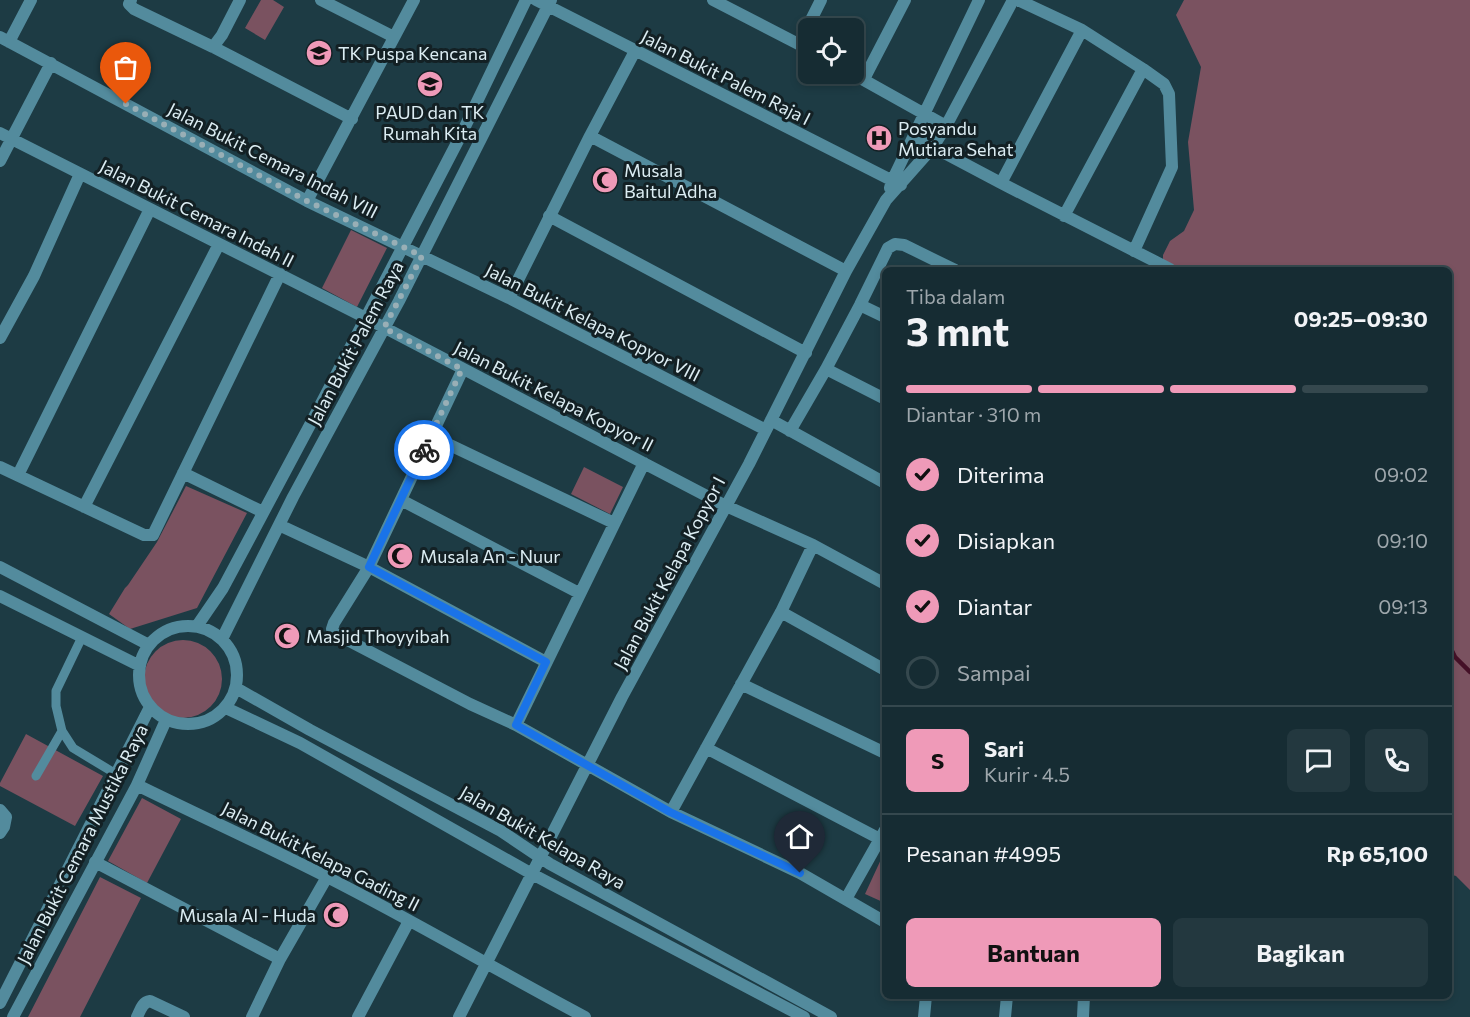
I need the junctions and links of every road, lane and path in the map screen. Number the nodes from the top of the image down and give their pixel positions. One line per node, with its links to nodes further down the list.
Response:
1 (31, 0): 19 (street)
2 (131, 0): 21 (street)
3 (240, 0): 21 (street)
4 (321, 0): 18 (street)
5 (414, 0): 18 (street)
6 (526, 0): 43 (street, Jalan Bukit Palem Raya)
7 (536, 0): 14 (street, Jalan Bukit Palem Raja I)
8 (713, 0): 15 (street)
9 (821, 0): 16 (street)
10 (905, 0): 24 (street)
11 (979, 0): 27 (street)
12 (1013, 0): 29 (street)
13 (1018, 0): 17 (street)
14 (550, 3): 22 (street, Jalan Bukit Palem Raja I); 45 (street, Jalan Bukit Palem Raya)
15 (735, 5): 20 (street)
16 (814, 18)
17 (1082, 30): 25 (street); 37 (street)
18 (394, 37): 28 (street)
19 (4, 39): 23 (street, Jalan Bukit Cemara Indah VIII)
20 (798, 43)
21 (213, 47): 28 (street)
22 (635, 51): 31 (street); 36 (street, Jalan Bukit Palem Raja I)
23 (51, 63): 30 (street); 38 (street, Jalan Bukit Cemara Indah VIII)
24 (864, 66)
25 (1143, 69): 41 (street); 44 (street)
26 (864, 79): 27 (street)
27 (926, 113): 29 (street); 32 (street)
28 (352, 119): 38 (street)
29 (946, 126): 33 (street)
30 (6, 136): 34 (street); 35 (street, Jalan Bukit Cemara Indah II)
31 (590, 136): 40 (street); 48 (street)
32 (914, 136): 33 (street); 36 (street)
33 (933, 147): 36 (street); 37 (street)
34 (0, 161)
35 (81, 174): 39 (street, Jalan Bukit Cemara Indah II); 55 (street)
36 (896, 183): 48 (street, Jalan Bukit Kelapa Kopyor I)
37 (1001, 183): 41 (street)
38 (307, 201): 43 (street, Jalan Bukit Cemara Indah VIII)
39 (150, 209): 42 (street, Jalan Bukit Cemara Indah II); 68 (street)
40 (549, 216): 50 (street); 56 (street)
41 (1064, 216): 44 (street)
42 (219, 244): 49 (street, Jalan Bukit Cemara Indah II); 72 (street)
43 (403, 247): 45 (street, Jalan Bukit Kelapa Kopyor VIII); 53 (street, Jalan Bukit Palem Raya)
44 (1134, 251): 47 (street)
45 (422, 256): 50 (street, Jalan Bukit Kelapa Kopyor VIII); 54 (street, Jalan Bukit Palem Raya)
46 (949, 267): 51 (street)
47 (1166, 267)
48 (846, 271): 56 (street, Jalan Bukit Kelapa Kopyor I)
49 (279, 274): 53 (street, Jalan Bukit Cemara Indah II); 67 (street)
50 (509, 298): 61 (street, Jalan Bukit Kelapa Kopyor VIII)
51 (860, 305): 52 (street); 58 (street)
52 (882, 316)
53 (366, 318): 54 (street, Jalan Bukit Kelapa Kopyor II); 60 (street, Jalan Bukit Palem Raya)
54 (384, 328): 57 (street, Jalan Bukit Kelapa Kopyor II); 63 (street, Jalan Bukit Palem Raya)
55 (0, 338)
56 (806, 352): 61 (street, Jalan Bukit Kelapa Kopyor I)
57 (462, 369): 64 (street); 65 (street, Jalan Bukit Kelapa Kopyor II)
58 (826, 369): 59 (street); 62 (street)
59 (882, 397)
60 (311, 423): 63 (street); 73 (street, Jalan Bukit Palem Raya)
61 (768, 425): 62 (street, Jalan Bukit Kelapa Kopyor VIII); 71 (street, Jalan Bukit Kelapa Kopyor I)
62 (790, 431): 69 (street, Jalan Bukit Kelapa Kopyor VIII)
63 (328, 433): 75 (street, Jalan Bukit Palem Raya)
64 (431, 436): 70 (street); 74 (street)
65 (644, 463): 71 (street, Jalan Bukit Kelapa Kopyor II); 74 (street)
66 (0, 467): 68 (street)
67 (183, 473): 72 (street); 73 (street)
68 (18, 475): 72 (street)
69 (882, 481)
70 (401, 500): 78 (street); 80 (street)
71 (726, 506): 76 (street, Jalan Bukit Kelapa Kopyor II); 99 (street, Jalan Bukit Kelapa Kopyor I)
72 (84, 507)
73 (263, 512): 83 (street, Jalan Bukit Palem Raya)
74 (614, 523): 80 (street)
75 (279, 525): 78 (street); 85 (street, Jalan Bukit Palem Raya)
76 (813, 545): 79 (street, Jalan Bukit Kelapa Kopyor II); 82 (street)
77 (0, 567): 86 (street)
78 (369, 567): 87 (street); 95 (street)
79 (882, 582)
80 (579, 594): 87 (street)
81 (0, 596): 84 (street)
82 (781, 612): 89 (street); 90 (street)
83 (197, 626): 85 (street); 86 (street)
84 (82, 637): 88 (street); 96 (lane)
85 (222, 639): 91 (street)
86 (149, 645): 88 (street)
87 (546, 662): 95 (street)
88 (140, 666): 92 (street)
89 (882, 668)
90 (741, 684): 97 (street); 98 (street)
91 (236, 688): 93 (street); 107 (street, Jalan Bukit Kelapa Raya)
92 (150, 706): 94 (street); 100 (street, Jalan Bukit Cemara Mustika Raya)
93 (226, 708): 94 (street); 109 (street, Jalan Bukit Kelapa Raya)
94 (166, 720): 102 (street, Jalan Bukit Cemara Mustika Raya)
95 (516, 725): 99 (street)
96 (62, 731): 100 (lane); 101 (lane)
97 (706, 748): 104 (street); 106 (street)
98 (882, 752)
99 (587, 766): 104 (street); 107 (street, Jalan Bukit Kelapa Kopyor I)
100 (116, 774): 114 (street, Jalan Bukit Cemara Mustika Raya)
101 (36, 776)
102 (137, 785): 108 (street, Jalan Bukit Cemara Mustika Raya); 110 (street, Jalan Bukit Kelapa Gading II)
103 (0, 810): 105 (street)
104 (670, 812): 111 (street)
105 (0, 833)
106 (882, 835): 111 (street)
107 (540, 857): 109 (street, Jalan Bukit Kelapa Kopyor I); 118 (street, Jalan Bukit Kelapa Raya)
108 (95, 862): 115 (street); 116 (street, Jalan Bukit Cemara Mustika Raya)
109 (532, 874): 117 (street, Jalan Bukit Kelapa Kopyor I); 119 (street, Jalan Bukit Kelapa Raya)
110 (327, 877): 113 (street, Jalan Bukit Kelapa Gading II); 115 (street)
111 (846, 899): 112 (street)
112 (882, 920)
113 (409, 921): 117 (street, Jalan Bukit Kelapa Gading II); 129 (street)
114 (25, 954): 116 (street); 123 (street, Jalan Bukit Cemara Mustika Raya)
115 (280, 959): 128 (street)
116 (42, 962): 125 (street, Jalan Bukit Cemara Mustika Raya)
117 (486, 964): 124 (street, Jalan Bukit Kelapa Gading II); 130 (street, Jalan Bukit Kelapa Kopyor I)
118 (749, 972): 119 (street); 133 (street, Jalan Bukit Kelapa Raya)
119 (742, 984): 132 (street, Jalan Bukit Kelapa Raya)
120 (926, 999): 134 (street)
121 (1006, 999): 135 (street)
122 (1084, 999): 136 (street)
123 (0, 1003)
124 (563, 1012): 131 (street, Jalan Bukit Kelapa Gading II)
125 (13, 1017)
126 (137, 1017): 127 (street)
127 (184, 1017)
128 (252, 1017)
129 (358, 1017)
130 (459, 1017)
131 (585, 1017)
132 (804, 1017)
133 (831, 1017)
134 (924, 1017)
135 (1005, 1017)
136 (1083, 1017)

